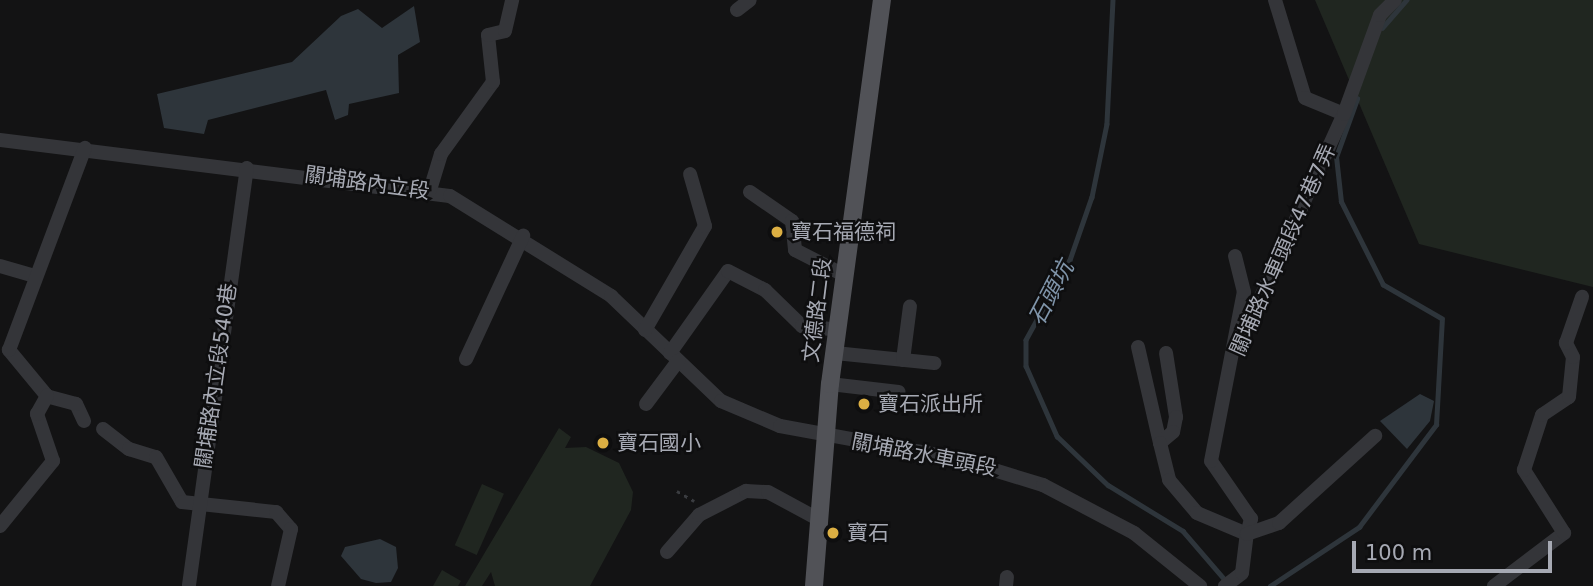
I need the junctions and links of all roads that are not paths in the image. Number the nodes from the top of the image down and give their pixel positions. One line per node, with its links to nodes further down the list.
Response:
1 (512, 0): 12 (street)
2 (750, 0): 6 (street)
3 (882, 0): 17 (main road, 文德路二段)
4 (1275, 0): 7 (street)
5 (1395, 0): 7 (street, 關埔路水車頭段47巷7弄)
6 (737, 10)
7 (1344, 114): 31 (street, 關埔路水車頭段47巷7弄)
8 (0, 140): 9 (street, 關埔路內立段)
9 (85, 148): 10 (street, 關埔路內立段); 18 (street)
10 (247, 168): 12 (street, 關埔路內立段); 40 (street, 關埔路內立段540巷)
11 (690, 174): 21 (street)
12 (430, 190): 14 (street, 關埔路內立段)
13 (750, 192): 17 (street)
14 (523, 236): 21 (street, 關埔路內立段); 27 (street)
15 (1236, 256): 31 (street)
16 (0, 266): 18 (street)
17 (844, 275): 22 (main road, 文德路二段)
18 (36, 276): 33 (street)
19 (1582, 297): 50 (street)
20 (910, 306): 28 (street)
21 (645, 330): 26 (street, 關埔路內立段)
22 (838, 330): 24 (main road, 文德路二段); 26 (street)
23 (1138, 346): 39 (street)
24 (835, 353): 28 (street); 30 (main road, 文德路二段)
25 (1166, 353): 39 (street)
26 (674, 357): 34 (street); 38 (street, 關埔路內立段)
27 (466, 359)
28 (903, 360): 29 (street)
29 (934, 363)
30 (830, 384): 32 (street); 38 (main road, 文德路二段)
31 (1223, 387): 43 (street)
32 (899, 393)
33 (47, 396): 35 (street); 42 (street)
34 (646, 404)
35 (84, 421)
36 (103, 429): 40 (street)
37 (1375, 436): 43 (street)
38 (825, 437): 41 (main road, 文德路二段); 48 (street, 關埔路水車頭段)
39 (1160, 443): 43 (street)
40 (201, 502): 45 (street, 關埔路內立段540巷); 46 (street)
41 (818, 519): 44 (street); 47 (main road, 文德路二段)
42 (0, 526)
43 (1247, 534): 49 (street)
44 (667, 552)
45 (189, 585)
46 (278, 586)
47 (814, 586)
48 (1200, 586)
49 (1225, 586)
50 (1494, 586)

